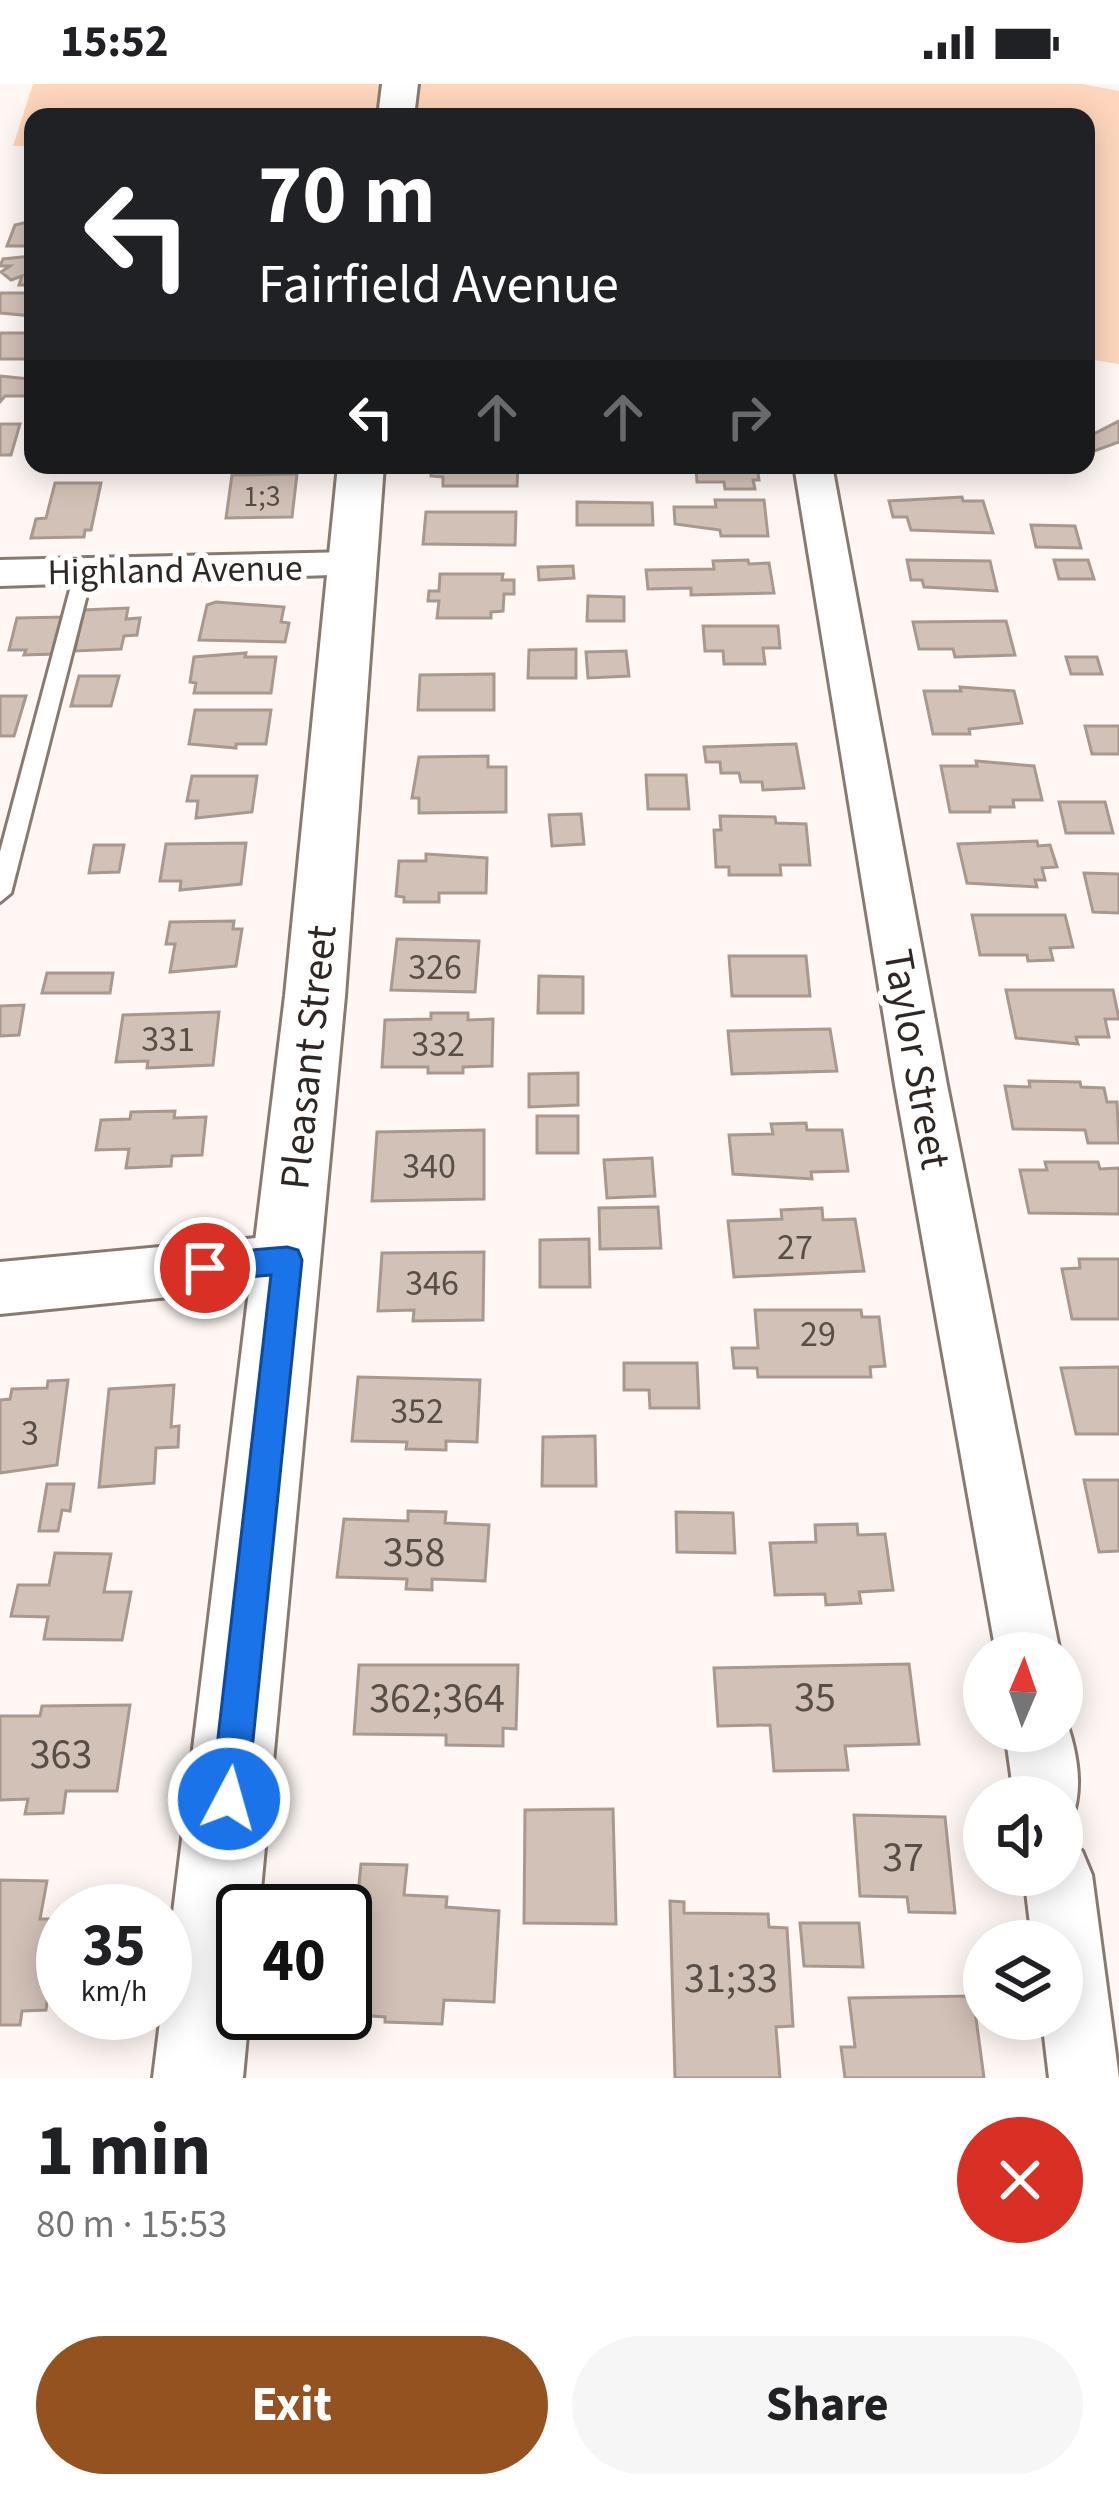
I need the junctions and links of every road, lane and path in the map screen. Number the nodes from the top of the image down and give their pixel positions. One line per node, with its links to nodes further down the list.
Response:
1 (360, 474): 3 (street, Pleasant Street)
2 (815, 474): 9 (street, Taylor Street)
3 (349, 565): 4 (street, Highland Avenue); 7 (street, Pleasant Street)
4 (84, 571): 5 (street, Highland Avenue); 6 (lane)
5 (0, 573)
6 (0, 893)
7 (287, 1260): 8 (street); 11 (street, Pleasant Street)
8 (0, 1288)
9 (1024, 1632)
10 (1061, 1896): 12 (street)
11 (198, 2078)
12 (1086, 2078)

